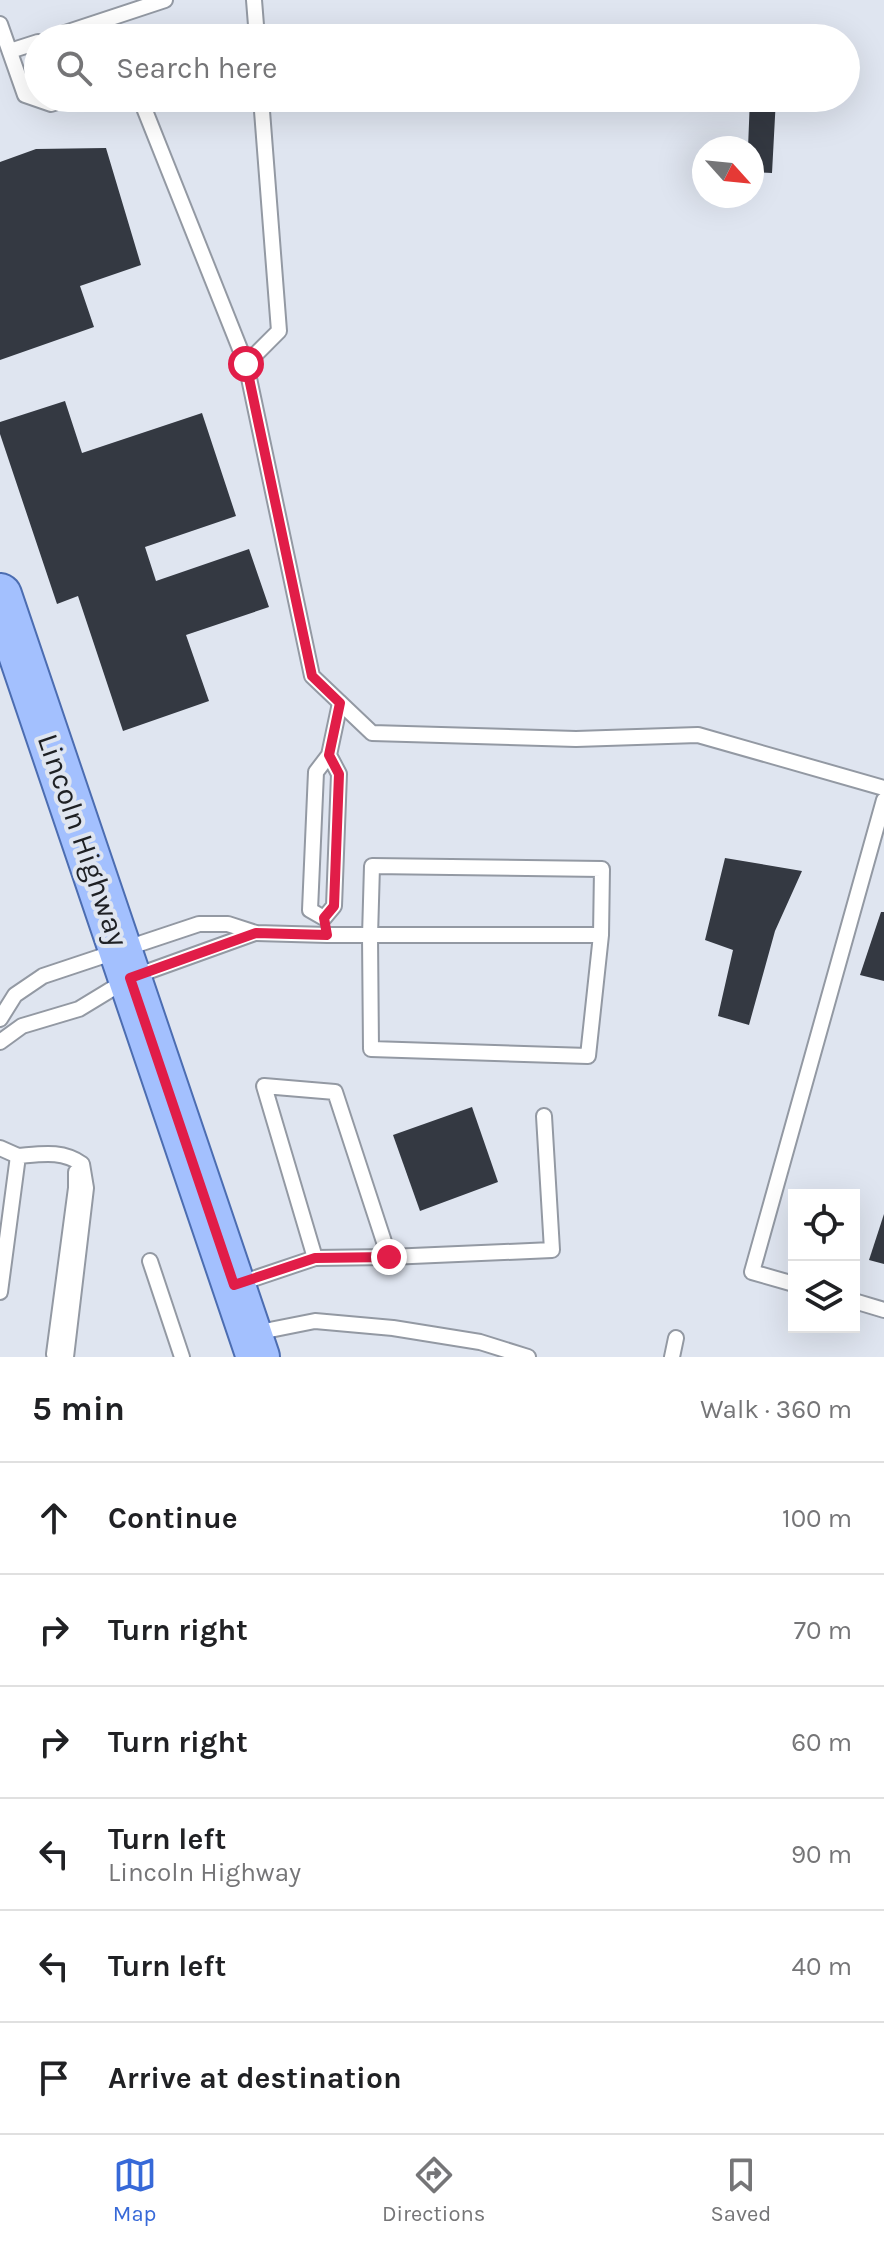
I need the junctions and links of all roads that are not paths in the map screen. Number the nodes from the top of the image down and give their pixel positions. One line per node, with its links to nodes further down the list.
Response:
1 (165, 0): 4 (lane)
2 (254, 0): 5 (lane)
3 (0, 24): 7 (lane)
4 (92, 24)
5 (256, 24)
6 (24, 46): 7 (lane)
7 (10, 51): 8 (lane)
8 (24, 92)
9 (146, 112): 11 (lane)
10 (262, 112): 11 (lane)
11 (246, 364): 13 (lane)
12 (0, 595): 22 (main road, Lincoln Highway)
13 (340, 703): 14 (lane); 15 (lane)
14 (329, 755): 17 (lane); 17 (lane)
15 (884, 788)
16 (884, 800): 32 (lane)
17 (324, 918): 19 (lane)
18 (256, 933): 19 (lane); 22 (lane); 22 (lane)
19 (327, 935): 21 (lane)
20 (601, 935): 21 (lane); 21 (lane); 21 (lane)
21 (370, 936)
22 (125, 964): 23 (lane); 24 (lane); 33 (main road, Lincoln Highway)
23 (0, 1019)
24 (0, 1042)
25 (544, 1116): 29 (lane)
26 (0, 1148): 27 (lane)
27 (18, 1156): 28 (lane); 34 (lane)
28 (72, 1157): 39 (lane); 40 (lane)
29 (389, 1257): 30 (lane); 30 (lane)
30 (315, 1258): 33 (lane)
31 (150, 1261): 41 (lane)
32 (788, 1282)
33 (234, 1285): 38 (main road, Lincoln Highway)
34 (0, 1292)
35 (860, 1303): 36 (lane)
36 (884, 1310)
37 (676, 1338): 43 (lane)
38 (254, 1346): 42 (lane)
39 (57, 1357)
40 (66, 1357)
41 (182, 1357)
42 (528, 1357)
43 (672, 1357)

